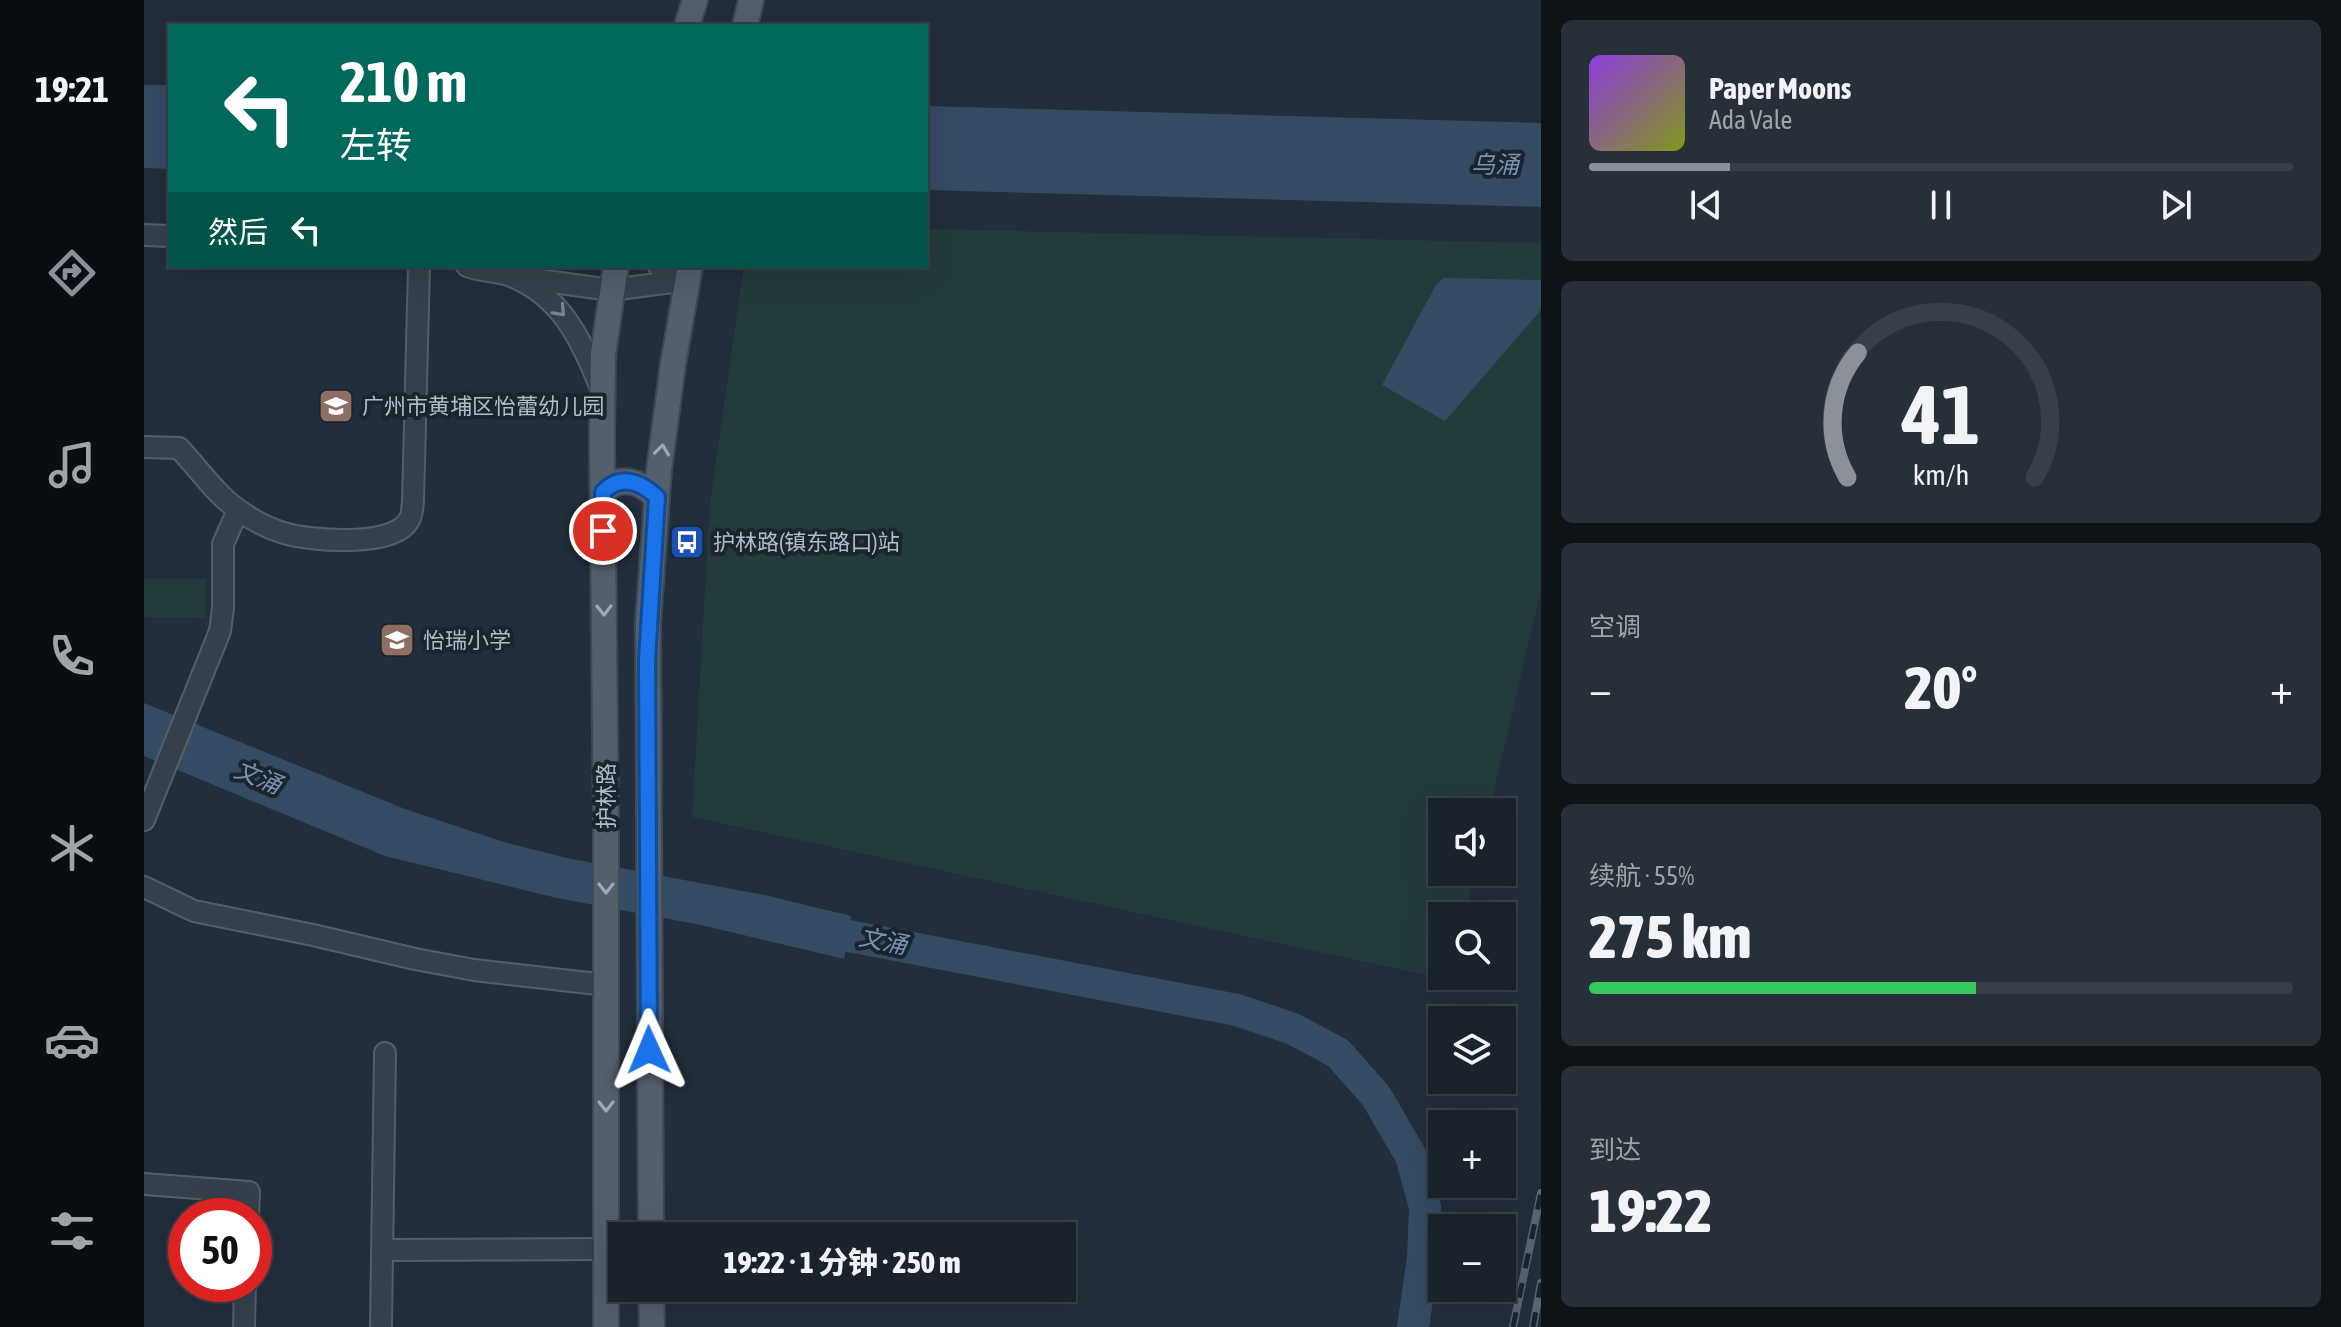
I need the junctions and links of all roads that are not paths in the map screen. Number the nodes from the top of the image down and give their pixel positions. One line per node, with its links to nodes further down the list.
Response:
1 (695, 0): 3 (main road)
2 (751, 0): 4 (main road)
3 (688, 24)
4 (745, 24)
5 (144, 235): 6 (street)
6 (168, 236)
7 (419, 268): 18 (street)
8 (476, 268): 12 (street)
9 (616, 268): 13 (main road, 护林路)
10 (668, 268): 11 (street)
11 (689, 273): 13 (street); 17 (main road, 护林路, one-way to 11)
12 (508, 275): 13 (street); 14 (street, one-way to 14)
13 (611, 290): 14 (main road, 护林路)
14 (603, 392): 16 (main road, 护林路)
15 (144, 447): 18 (street)
16 (603, 492): 17 (main road); 21 (main road, 护林路, one-way to 21)
17 (657, 497): 25 (main road, 护林路)
18 (238, 510): 19 (street)
19 (144, 820)
20 (144, 887): 21 (street)
21 (606, 985): 26 (main road, 护林路, one-way to 26)
22 (385, 1053): 27 (street)
23 (144, 1184): 24 (street)
24 (249, 1198)
25 (651, 1222)
26 (606, 1249): 27 (street); 32 (main road, 护林路)
27 (383, 1250): 31 (street)
28 (245, 1302): 30 (street)
29 (651, 1302): 33 (main road)
30 (244, 1327)
31 (381, 1327)
32 (606, 1327)
33 (652, 1327)

